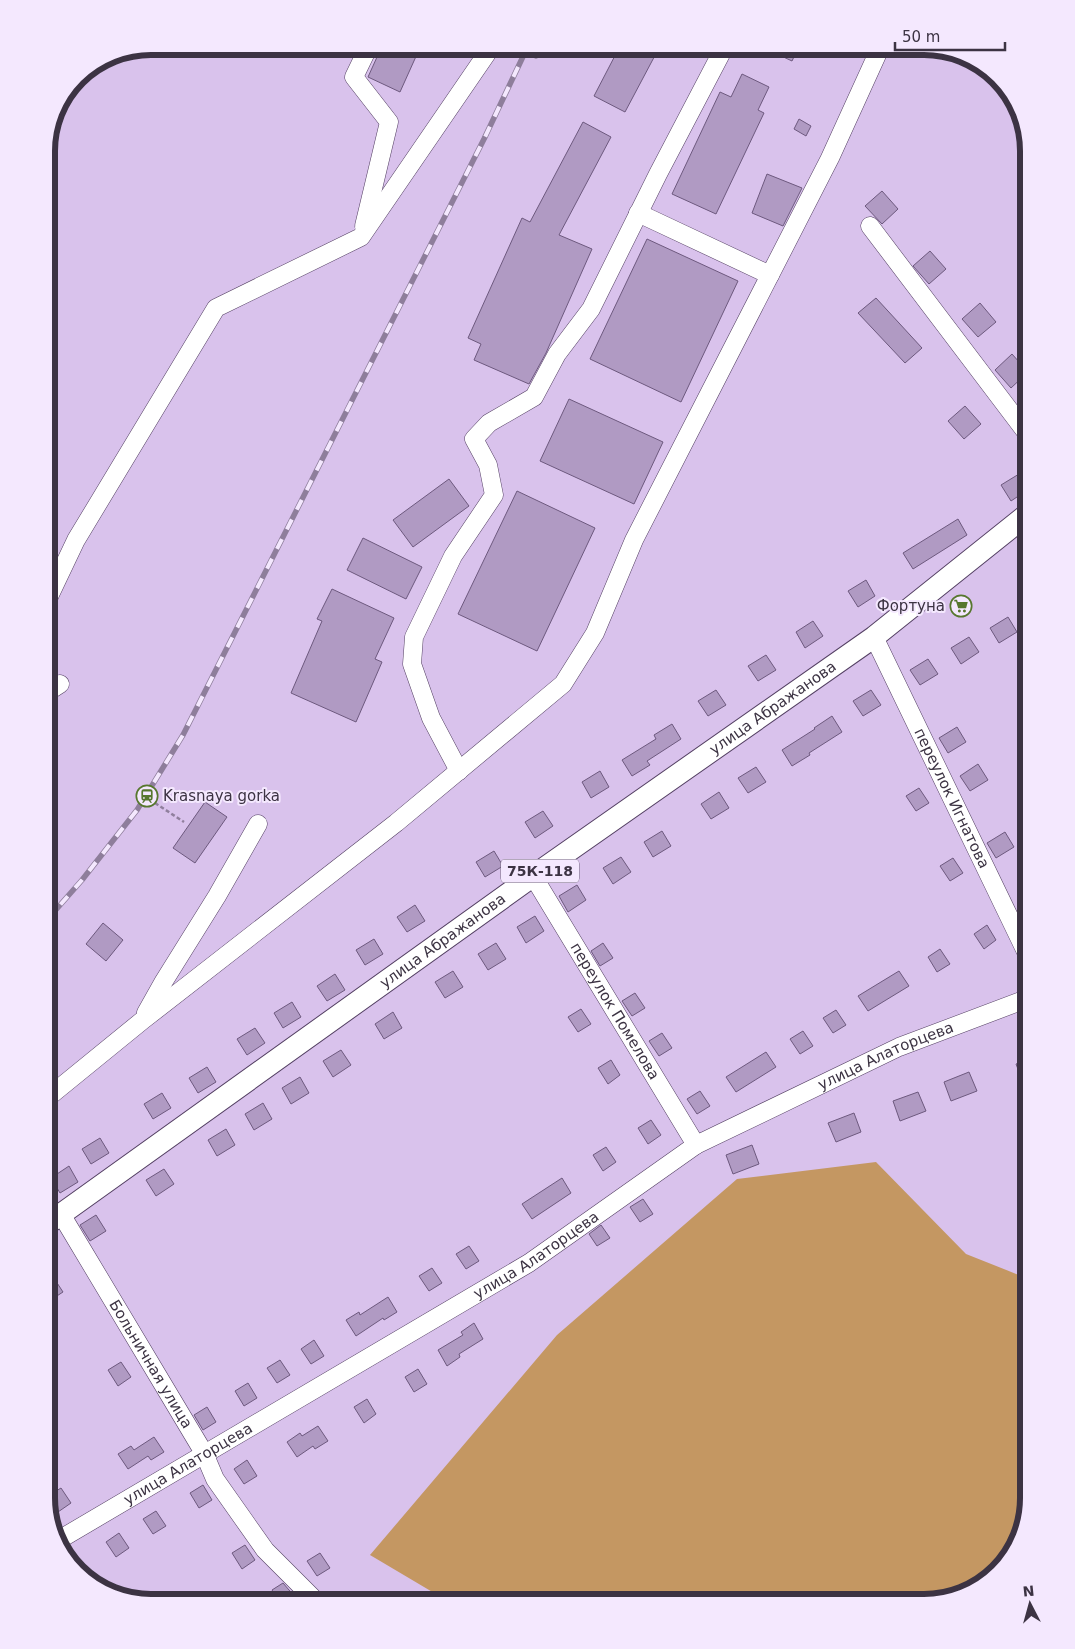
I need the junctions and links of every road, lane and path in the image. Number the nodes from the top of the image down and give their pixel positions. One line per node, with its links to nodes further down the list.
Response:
1 (364, 55): 7 (street)
2 (486, 55): 7 (street)
3 (720, 55): 5 (street)
4 (877, 55): 8 (street)
5 (638, 213): 8 (street); 13 (street)
6 (870, 226): 9 (street)
7 (362, 237): 11 (street)
8 (770, 275): 13 (street)
9 (1020, 424)
10 (1020, 520): 12 (main road, улица Абражанова / 75К-118)
11 (55, 584)
12 (874, 637): 17 (main road, улица Абражанова / 75К-118); 18 (street, переулок Игнатова)
13 (459, 771): 20 (street)
14 (155, 803): 15 (path)
15 (184, 822)
16 (258, 824): 20 (street)
17 (532, 876): 22 (street, переулок Помелова); 23 (main road, улица Абражанова / 75К-118)
18 (1020, 939)
19 (1020, 1001): 22 (street, улица Алаторцева)
20 (143, 1020): 21 (street)
21 (55, 1091)
22 (696, 1145): 25 (street, улица Алаторцева)
23 (55, 1219)
24 (55, 1222): 25 (street, Больничная улица)
25 (204, 1453): 26 (street, улица Алаторцева); 27 (street, Больничная улица)
26 (63, 1537)
27 (309, 1594)

